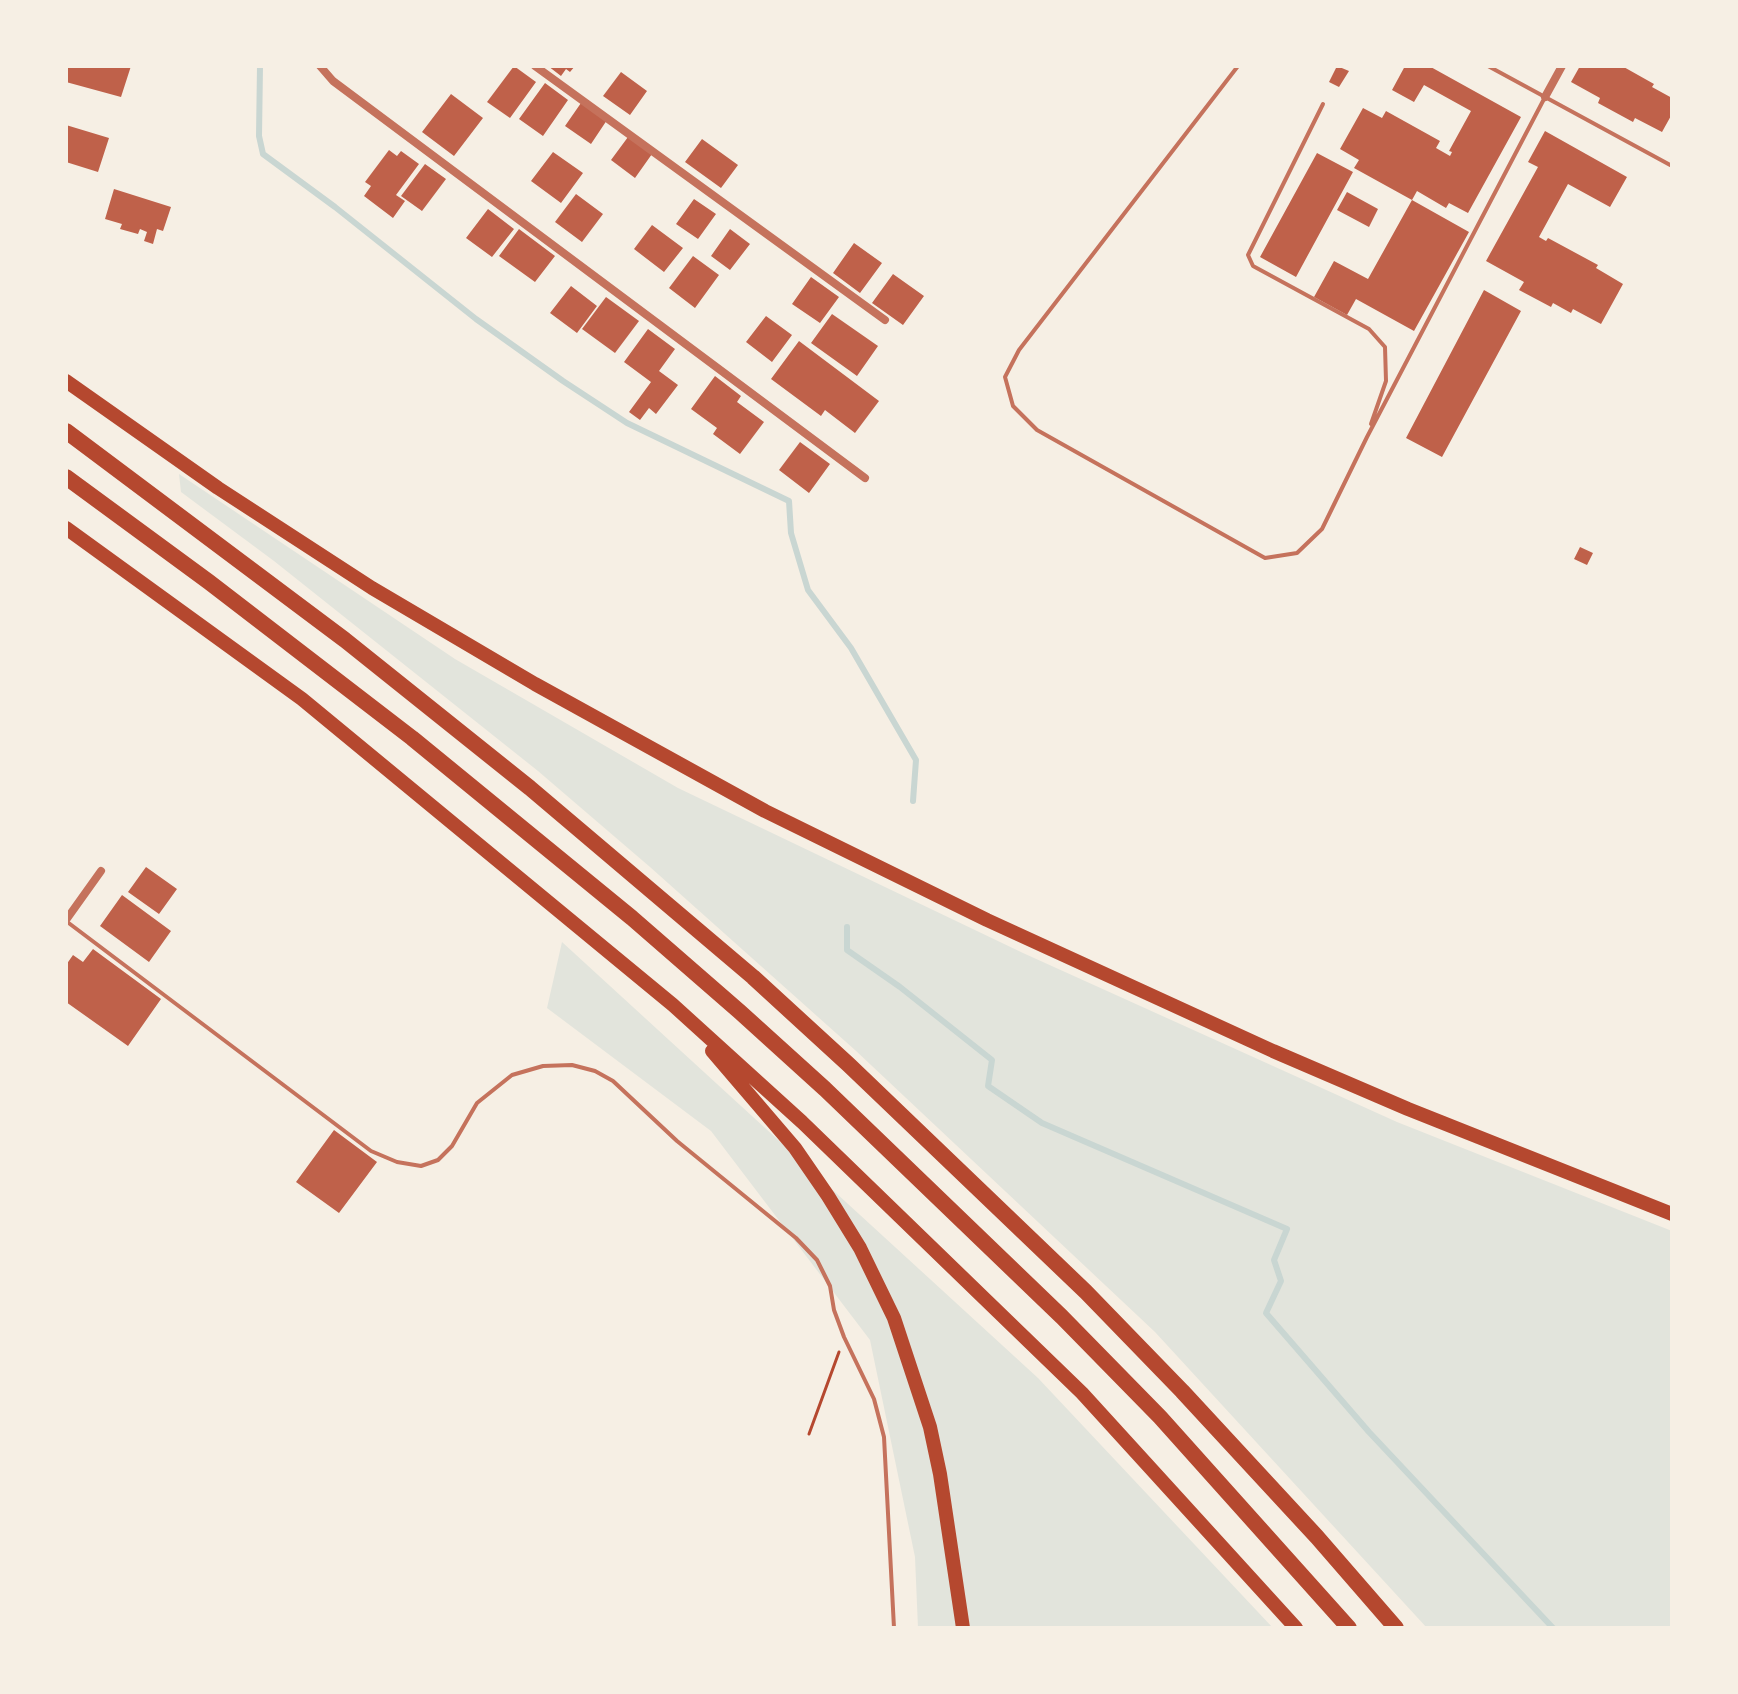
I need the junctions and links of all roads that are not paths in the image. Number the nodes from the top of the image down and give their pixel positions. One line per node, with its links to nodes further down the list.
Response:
1 (320, 66): 14 (street)
2 (535, 66): 9 (street)
3 (1238, 66): 12 (lane)
4 (1488, 66): 6 (lane)
5 (1562, 66): 6 (street)
6 (1545, 97): 8 (lane); 12 (lane)
7 (1323, 104): 12 (lane)
8 (1672, 166)
9 (885, 320)
10 (66, 381): 19 (main road)
11 (66, 431): 24 (highway)
12 (1367, 437)
13 (66, 477): 23 (highway)
14 (865, 478)
15 (66, 528): 18 (main road)
16 (101, 871): 17 (street)
17 (66, 920): 20 (lane)
18 (673, 1005): 21 (main road); 22 (main road)
19 (1672, 1214)
20 (894, 1628)
21 (963, 1628)
22 (1296, 1628)
23 (1349, 1628)
24 (1396, 1628)

